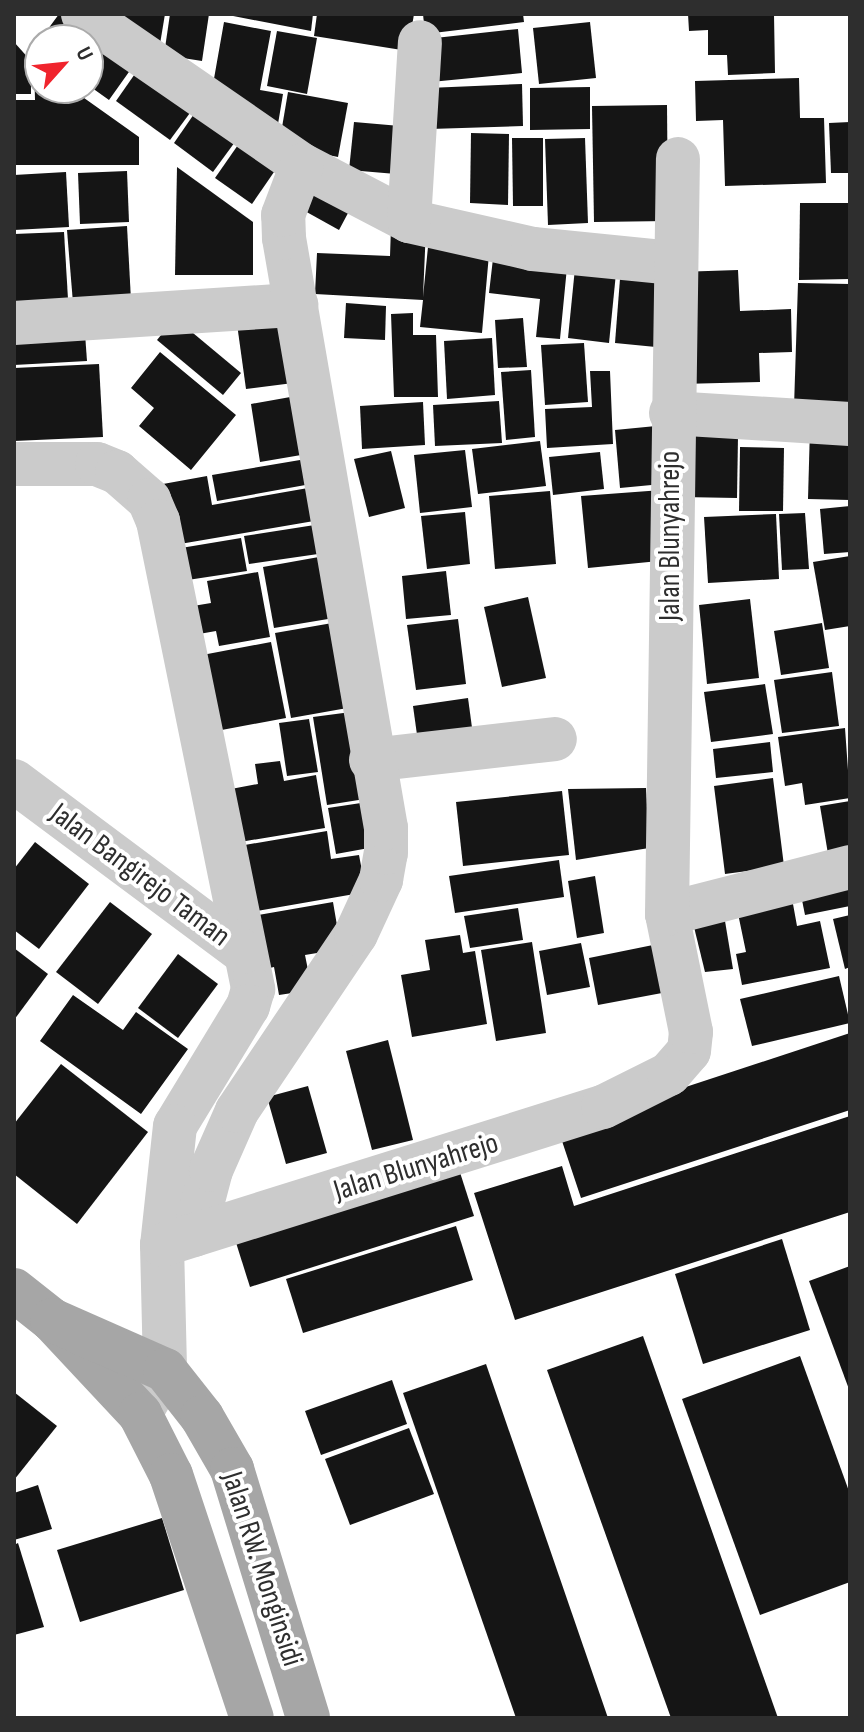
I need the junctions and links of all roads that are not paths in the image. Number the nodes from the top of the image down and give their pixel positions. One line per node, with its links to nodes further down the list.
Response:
1 (83, 14): 4 (street)
2 (420, 42): 5 (street)
3 (678, 159): 6 (street, Jalan Blunyahrejo)
4 (302, 165): 5 (street); 7 (street)
5 (409, 221): 6 (street)
6 (674, 263): 9 (street, Jalan Blunyahrejo)
7 (296, 305): 8 (street); 13 (street)
8 (14, 323)
9 (671, 413): 10 (street); 16 (street, Jalan Blunyahrejo)
10 (850, 424)
11 (14, 464): 17 (street)
12 (555, 739): 13 (street)
13 (371, 760): 18 (street)
14 (14, 781): 17 (street, Jalan Bangirejo Taman)
15 (850, 867): 16 (street)
16 (667, 914): 18 (street, Jalan Blunyahrejo)
17 (243, 952): 18 (street, Jalan Bangirejo Taman)
18 (178, 1240): 21 (street)
19 (14, 1290): 20 (main road, Jalan RW. Monginsidi)
20 (52, 1320): 21 (main road, Jalan RW. Monginsidi); 22 (main road, Jalan RW. Monginsidi)
21 (165, 1370): 22 (street); 24 (main road, Jalan RW. Monginsidi)
22 (140, 1414): 23 (main road, Jalan RW. Monginsidi)
23 (252, 1718)
24 (308, 1718)

